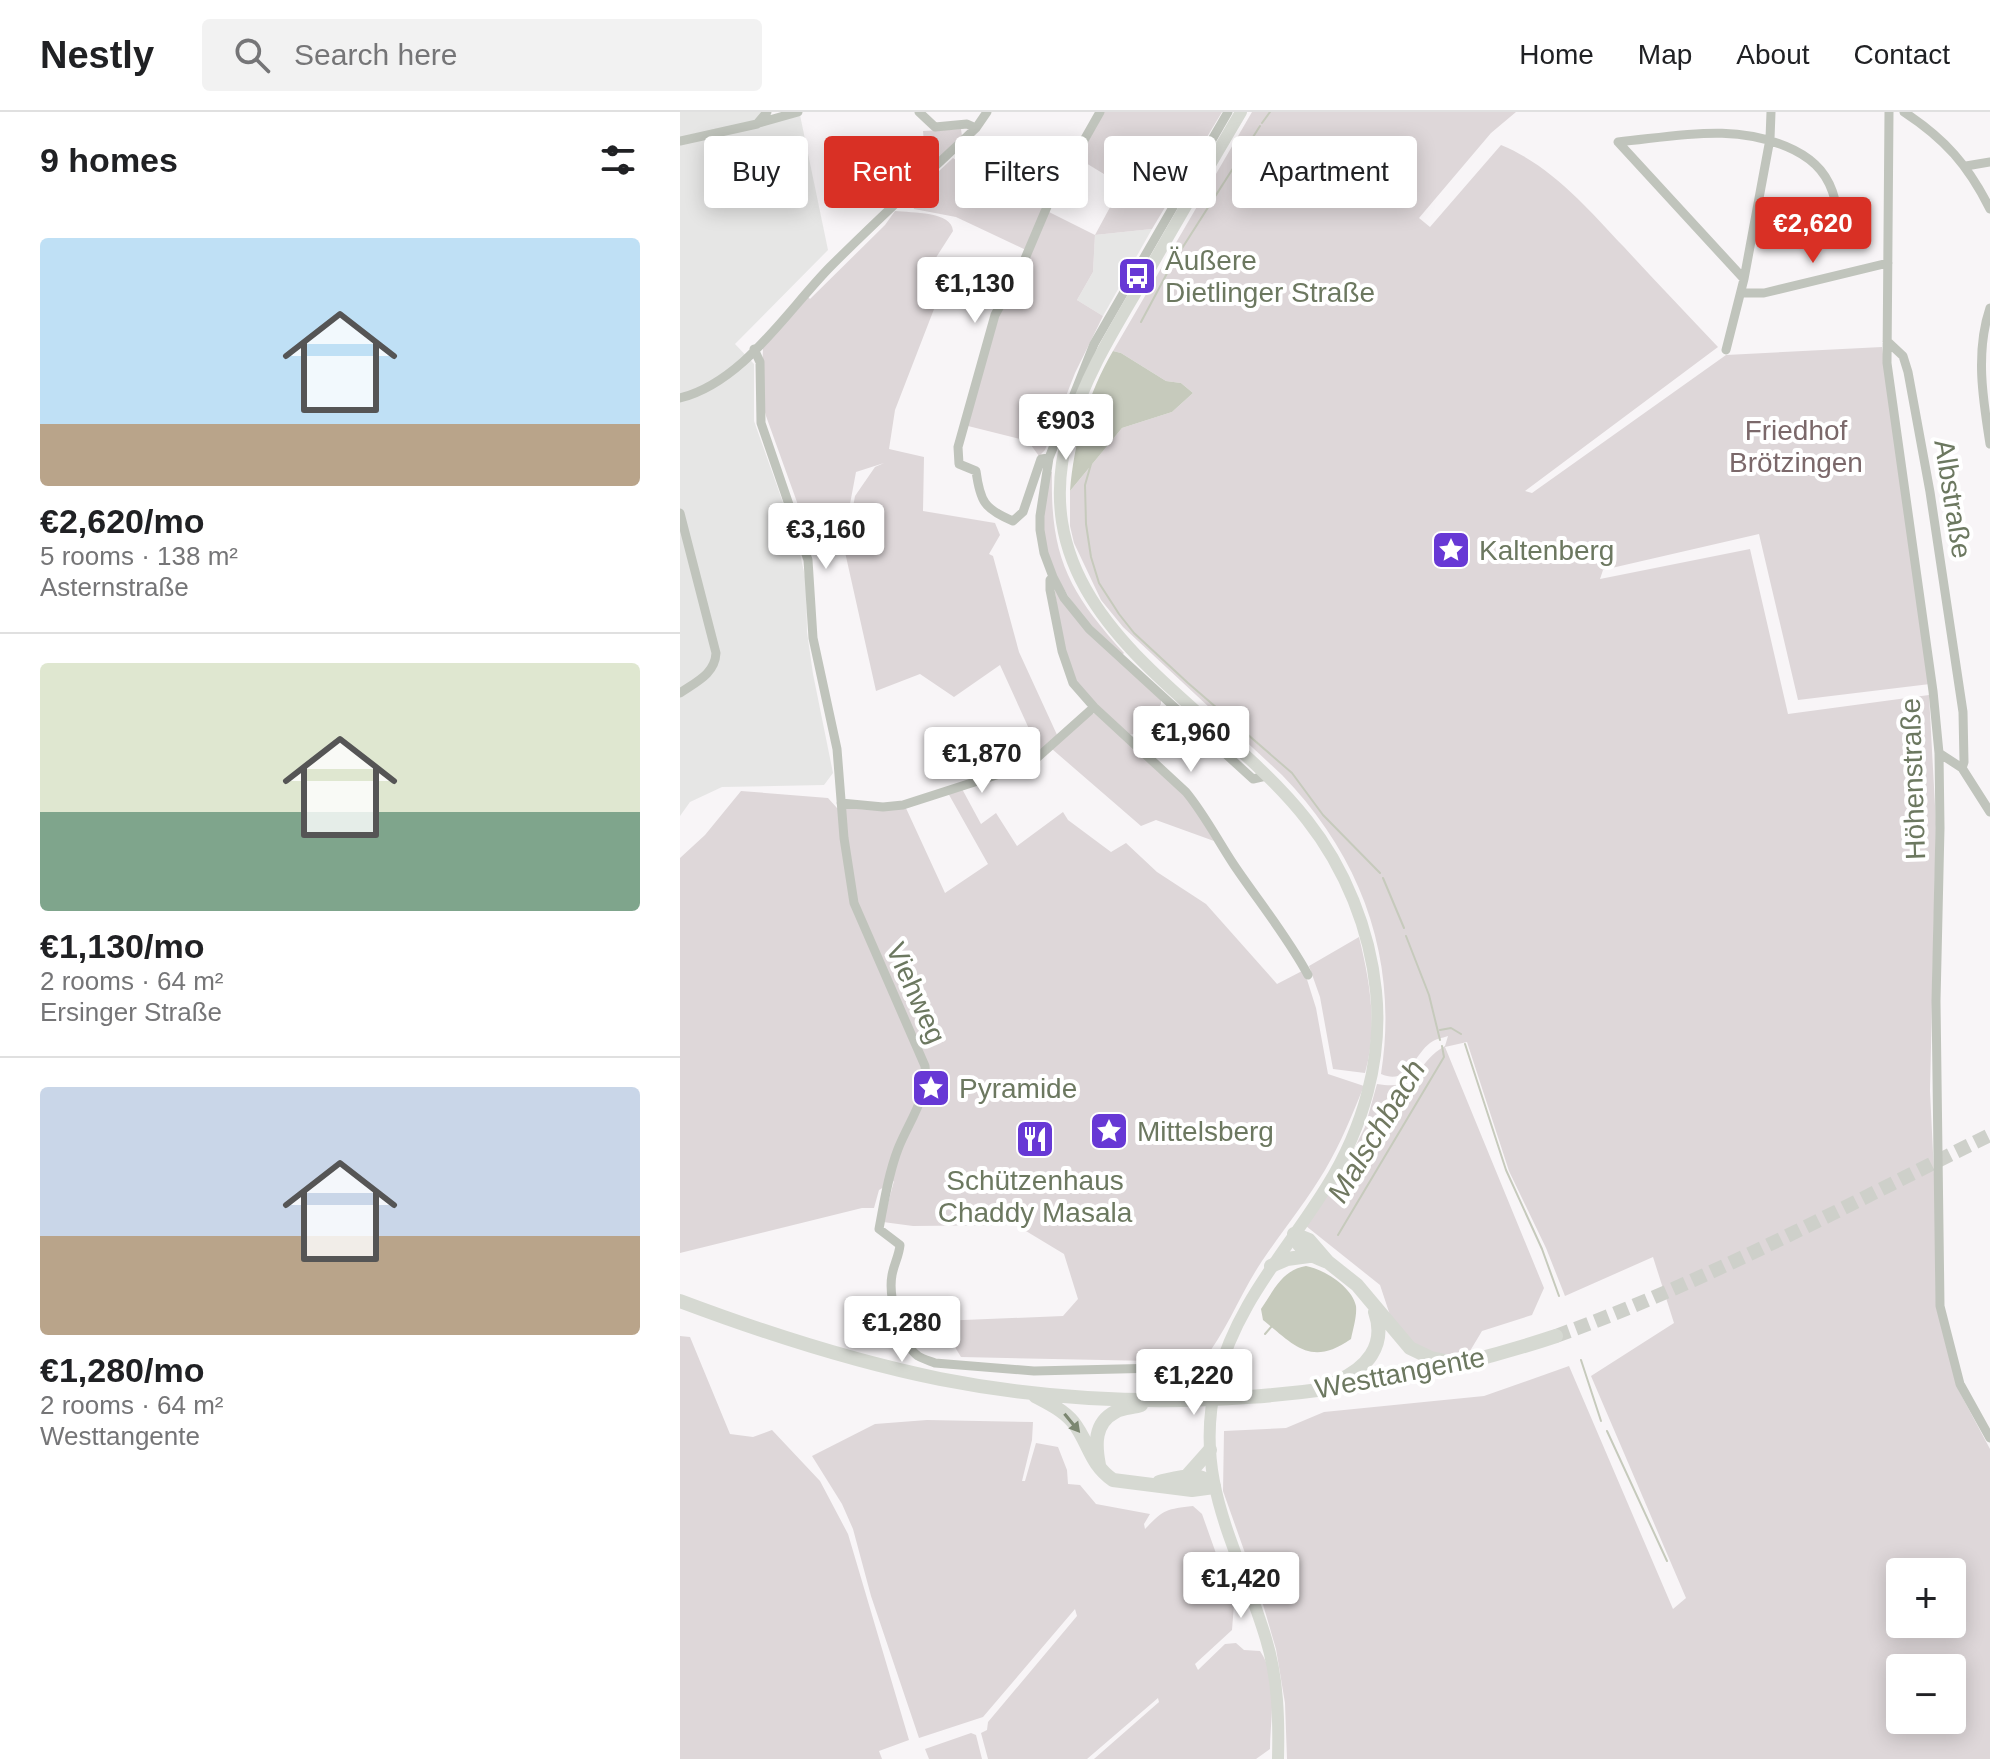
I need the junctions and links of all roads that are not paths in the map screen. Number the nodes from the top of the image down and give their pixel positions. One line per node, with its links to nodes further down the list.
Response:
1 (767, 112): 11 (street)
2 (798, 112): 11 (street)
3 (987, 112): 12 (street)
4 (1100, 112): 28 (street)
5 (1228, 112): 28 (street)
6 (1241, 112): 35 (main road)
7 (1771, 112): 13 (street)
8 (1889, 112): 19 (street, Höhenstraße)
9 (1904, 112): 16 (street)
10 (925, 115): 12 (street)
11 (757, 124): 14 (street)
12 (976, 128): 24 (street)
13 (1770, 139): 17 (street); 20 (street); 20 (street)
14 (680, 141)
15 (1990, 162): 16 (street)
16 (1966, 166): 18 (street)
17 (1835, 200)
18 (1990, 209)
19 (1888, 263): 21 (street); 23 (street, Höhenstraße)
20 (1744, 279): 21 (street)
21 (1741, 293): 25 (street)
22 (1990, 308): 27 (street)
23 (1887, 341): 33 (street, Höhenstraße); 34 (street, Albstraße)
24 (754, 349): 26 (street); 36 (street, Viehweg)
25 (1726, 350)
26 (680, 398)
27 (1990, 444)
28 (1049, 458): 30 (street)
29 (680, 513): 31 (street)
30 (1053, 577): 32 (street); 35 (street)
31 (680, 693)
32 (1094, 707): 36 (street); 38 (street)
33 (1939, 753): 34 (street); 51 (street, Höhenstraße)
34 (1962, 768): 37 (street)
35 (1266, 776): 39 (main road)
36 (841, 803): 47 (street, Viehweg)
37 (1990, 812)
38 (1308, 975)
39 (1294, 1234): 40 (highway); 41 (highway); 42 (main road)
40 (1309, 1256): 41 (highway); 42 (highway)
41 (1328, 1262): 43 (highway)
42 (1271, 1266): 52 (main road)
43 (1371, 1300): 46 (highway); 48 (highway)
44 (680, 1301): 49 (highway, Westtangente)
45 (1556, 1336): 46 (highway, Westtangente)
46 (1458, 1364): 48 (highway, Westtangente)
47 (1203, 1367)
48 (1317, 1390): 50 (highway, Westtangente)
49 (1028, 1392): 50 (highway, Westtangente); 53 (highway, one-way to 53)
50 (1165, 1400): 53 (highway)
51 (1990, 1438)
52 (1210, 1450): 54 (highway); 56 (main road)
53 (1100, 1469): 55 (highway)
54 (1186, 1477): 55 (highway); 56 (highway)
55 (1147, 1485): 56 (highway)
56 (1214, 1487): 57 (main road)
57 (1278, 1759)

